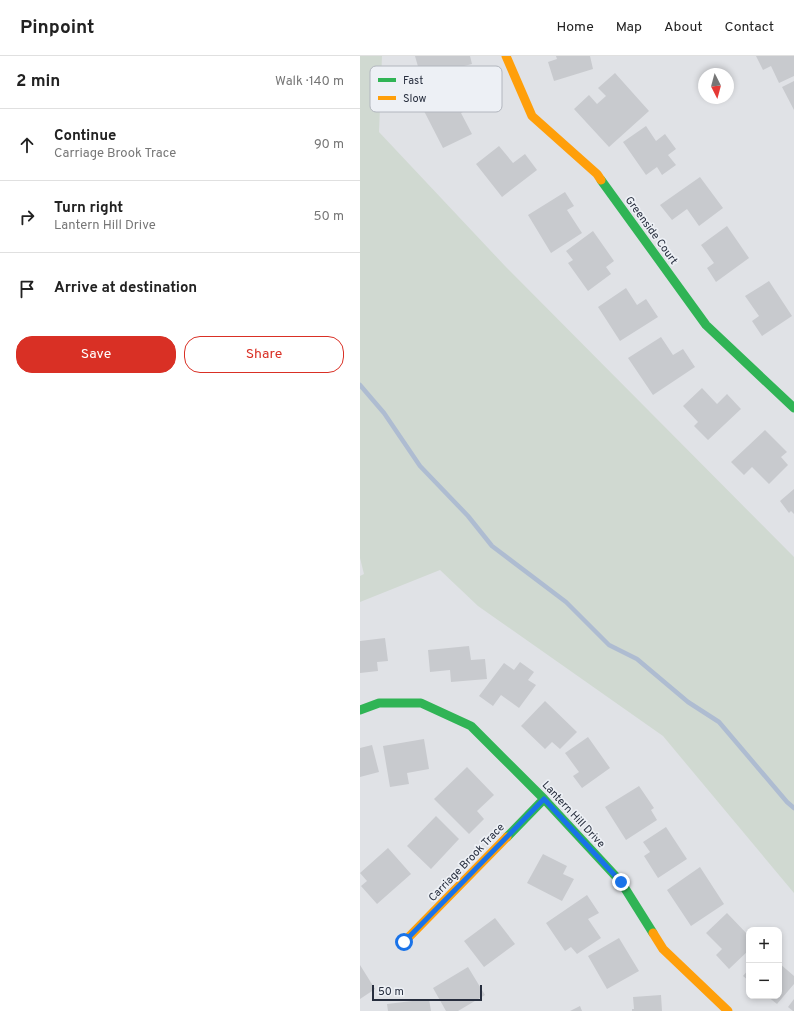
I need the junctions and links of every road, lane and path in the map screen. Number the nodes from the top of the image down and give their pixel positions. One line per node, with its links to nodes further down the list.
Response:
1 (506, 56): 2 (street, Greenside Court)
2 (794, 408)
3 (360, 710): 4 (street, Lantern Hill Drive)
4 (544, 799): 5 (street, Carriage Brook Trace); 6 (street, Lantern Hill Drive)
5 (404, 942)
6 (728, 1011)

